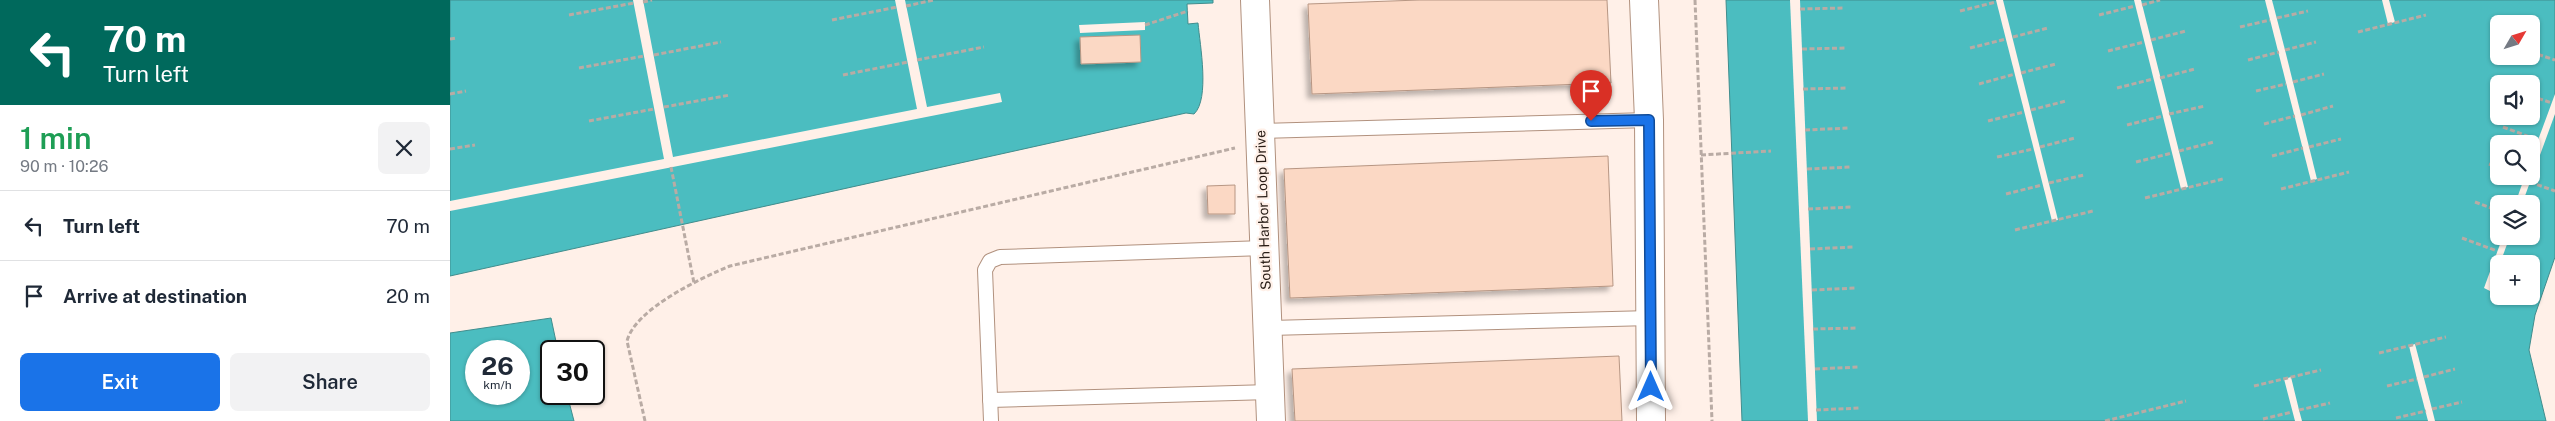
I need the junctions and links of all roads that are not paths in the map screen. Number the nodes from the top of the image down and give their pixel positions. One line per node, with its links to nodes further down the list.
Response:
1 (1255, 0): 4 (street, South Harbor Loop Drive)
2 (1644, 0): 3 (street)
3 (1649, 120): 4 (lane); 6 (street)
4 (1260, 139): 5 (street, South Harbor Loop Drive)
5 (1264, 248): 7 (street, South Harbor Loop Drive); 9 (lane)
6 (1650, 318): 7 (lane); 12 (street)
7 (1267, 328): 8 (street, South Harbor Loop Drive)
8 (1270, 392): 9 (lane); 11 (street, South Harbor Loop Drive)
9 (990, 400): 10 (lane)
10 (991, 421)
11 (1271, 421)
12 (1651, 421)

